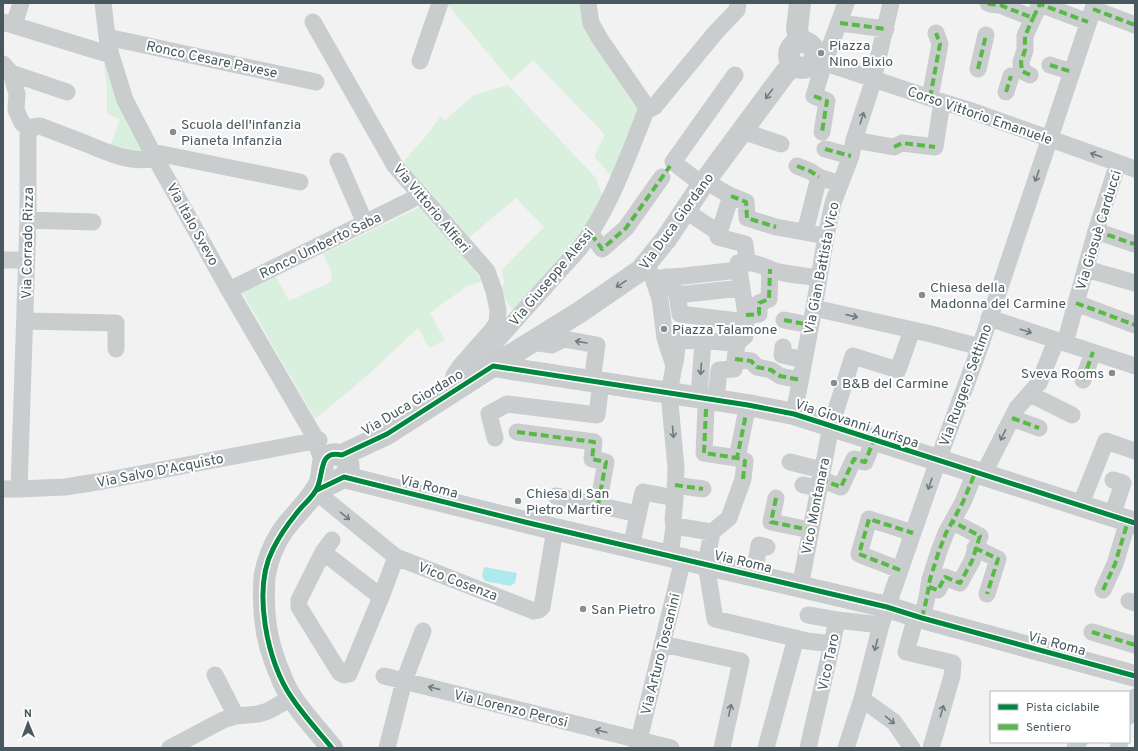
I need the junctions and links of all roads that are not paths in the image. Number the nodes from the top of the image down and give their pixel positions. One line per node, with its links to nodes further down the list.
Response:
1 (21, 3): 14 (street)
2 (103, 3): 19 (street, Via Italo Svevo)
3 (440, 3): 21 (street)
4 (588, 3): 35 (street)
5 (738, 3): 35 (street)
6 (800, 3): 22 (main road)
7 (846, 3): 13 (street)
8 (892, 3): 16 (street, Via Gian Battista Vico)
9 (988, 3): 10 (street)
10 (1042, 7): 11 (street); 28 (street)
11 (1092, 11): 15 (street); 26 (street, Via Ruggero Settimo)
12 (313, 22): 99 (street, Via Vittorio Alfieri)
13 (840, 23): 16 (street); 22 (street)
14 (9, 24): 20 (street)
15 (1135, 25)
16 (886, 29): 30 (street, Via Gian Battista Vico)
17 (936, 33): 34 (street)
18 (986, 35): 25 (street)
19 (107, 37): 20 (street, Via Italo Svevo); 31 (street, Ronco Cesare Pavese)
20 (111, 55): 43 (street, Via Italo Svevo)
21 (420, 61)
22 (811, 62): 30 (street, Corso Vittorio Emanuele); 37 (main road, Via Duca Giordano, one-way to 37); 38 (street)
23 (1050, 65): 26 (street)
24 (7, 68): 32 (street); 36 (street)
25 (978, 69)
26 (1072, 72): 39 (street, Via Ruggero Settimo)
27 (735, 74): 47 (street)
28 (1030, 74)
29 (1011, 76): 33 (street)
30 (874, 79): 34 (street, Corso Vittorio Emanuele); 41 (street, Via Gian Battista Vico, one-way to 30)
31 (316, 82)
32 (67, 92)
33 (1006, 92)
34 (936, 100): 39 (street, Corso Vittorio Emanuele); 41 (street)
35 (646, 111): 61 (street, Via Giuseppe Alessi)
36 (31, 130): 43 (street); 55 (street, Via Corrado Rizza)
37 (742, 131): 40 (street); 50 (main road, Via Duca Giordano)
38 (822, 132)
39 (1049, 139): 45 (street, Corso Vittorio Emanuele, one-way to 39); 78 (street, Via Ruggero Settimo, one-way to 78)
40 (782, 144)
41 (853, 148): 42 (street); 51 (street, Via Gian Battista Vico)
42 (825, 149)
43 (154, 155): 49 (street); 73 (street, Via Italo Svevo)
44 (338, 161): 57 (street)
45 (1130, 165): 58 (street, Via Giosuè Carducci)
46 (797, 166): 48 (street)
47 (668, 168): 50 (street); 61 (street)
48 (819, 177): 51 (street); 59 (street)
49 (300, 182)
50 (704, 183): 52 (street); 54 (main road, Via Duca Giordano)
51 (840, 184): 62 (street, Via Gian Battista Vico)
52 (731, 196): 59 (street); 60 (street)
53 (411, 200): 57 (street, Ronco Umberto Saba)
54 (686, 211): 60 (street); 69 (main road, Via Duca Giordano)
55 (28, 220): 56 (street); 65 (street, Via Corrado Rizza)
56 (93, 222)
57 (365, 223): 73 (street, Ronco Umberto Saba)
58 (1096, 231): 63 (street); 68 (street, Via Giosuè Carducci)
59 (805, 232): 62 (street)
60 (719, 233): 66 (street)
61 (591, 234): 92 (street, Via Giuseppe Alessi)
62 (826, 236): 70 (street, Via Gian Battista Vico)
63 (1134, 244)
64 (3, 260): 65 (street)
65 (27, 260): 80 (street, Via Corrado Rizza)
66 (743, 266): 67 (street); 69 (street); 72 (street)
67 (770, 269): 70 (street); 77 (street)
68 (1086, 269): 71 (street); 75 (street, Via Giosuè Carducci)
69 (655, 273): 74 (street); 85 (main road, Via Duca Giordano, one-way to 85); 94 (street)
70 (819, 278): 76 (street, Via Gian Battista Vico)
71 (1135, 283)
72 (742, 288): 74 (street); 77 (street)
73 (229, 290): 110 (street, Via Italo Svevo)
74 (682, 294): 77 (street)
75 (1076, 303): 82 (street); 86 (street, Via Giosuè Carducci)
76 (814, 308): 81 (street, Via Gian Battista Vico); 83 (street, one-way to 83)
77 (746, 318): 90 (street)
78 (989, 318): 86 (street, one-way to 86); 88 (street, Via Ruggero Settimo)
79 (784, 320): 81 (street)
80 (25, 321): 89 (street); 121 (street, Via Corrado Rizza)
81 (810, 325): 93 (street, Via Gian Battista Vico)
82 (1135, 325)
83 (912, 330): 88 (street); 107 (street, Vico Montanara)
84 (703, 341): 90 (street); 94 (street, Via Arturo Toscanini); 102 (street, one-way to 102)
85 (532, 342): 92 (main road, Via Duca Giordano); 98 (street, one-way to 85)
86 (1061, 342): 91 (street); 101 (street, Via Giosuè Carducci)
87 (783, 347): 93 (street)
88 (980, 347): 115 (street, Via Ruggero Settimo)
89 (116, 348)
90 (736, 351): 96 (street); 102 (street)
91 (1093, 352): 95 (street); 97 (street)
92 (489, 360): 98 (main road, Via Giovanni Aurispa); 99 (main road, Via Duca Giordano)
93 (804, 360): 96 (street, Via Gian Battista Vico)
94 (674, 366): 100 (street, Via Arturo Toscanini)
95 (1135, 366)
96 (800, 380): 104 (street, Via Gian Battista Vico)
97 (1083, 380)
98 (596, 382): 100 (main road, Via Giovanni Aurispa); 111 (street)
99 (459, 387): 117 (main road, Via Duca Giordano)
100 (669, 393): 102 (main road, Via Giovanni Aurispa); 124 (street, Via Arturo Toscanini, one-way to 124)
101 (1030, 394): 105 (street); 106 (street, Via Giosuè Carducci)
102 (707, 402): 104 (main road, Via Giovanni Aurispa); 114 (street)
103 (746, 414): 114 (street)
104 (794, 414): 107 (main road, Via Giovanni Aurispa)
105 (1072, 415)
106 (1012, 418): 108 (street); 118 (street, Via Giosuè Carducci, one-way to 118)
107 (831, 426): 112 (main road, Via Giovanni Aurispa); 120 (street, Vico Montanara)
108 (1039, 428)
109 (517, 432): 127 (street)
110 (316, 438): 117 (street, Via Italo Svevo); 121 (street, Via Salvo D'Acquisto)
111 (496, 438)
112 (874, 440): 115 (main road, Via Giovanni Aurispa); 120 (street)
113 (1135, 451): 128 (street)
114 (737, 458): 133 (street)
115 (938, 461): 118 (main road, Via Giovanni Aurispa); 136 (street, Via Ruggero Settimo, one-way to 136)
116 (790, 462): 120 (street)
117 (335, 466): 123 (main road); 134 (main road, Via Roma)
118 (979, 474): 128 (main road, Via Giovanni Aurispa); 131 (street, Via Giosuè Carducci)
119 (1113, 480): 130 (street)
120 (816, 481): 135 (street, Vico Montanara)
121 (11, 489)
122 (703, 489): 124 (street)
123 (316, 491): 140 (street, Vico Cosenza, one-way to 140); 165 (main road)
124 (675, 491): 129 (street); 132 (street, Via Arturo Toscanini)
125 (556, 496): 127 (street)
126 (776, 498): 135 (street)
127 (598, 505): 129 (street)
128 (1080, 506): 130 (main road, Via Giovanni Aurispa)
129 (638, 514): 137 (street)
130 (1125, 520): 147 (street)
131 (953, 522): 139 (street); 146 (street, Via Giosuè Carducci)
132 (673, 523): 133 (street); 141 (street, Via Arturo Toscanini)
133 (717, 528): 142 (street)
134 (555, 529): 137 (main road, Via Roma); 140 (street, Vico Cosenza)
135 (810, 530): 145 (street, Vico Montanara)
136 (913, 533): 143 (street, Via Ruggero Settimo); 143 (street)
137 (631, 547): 141 (main road, Via Roma)
138 (767, 547): 144 (street)
139 (976, 548): 146 (street); 148 (street)
140 (396, 557): 149 (street)
141 (677, 558): 142 (main road, Via Roma); 157 (street, Via Arturo Toscanini)
142 (706, 564): 144 (main road, Via Roma); 156 (street)
143 (900, 570): 151 (street, Via Ruggero Settimo)
144 (754, 576): 145 (main road, Via Roma)
145 (800, 587): 151 (main road, Via Roma)
146 (929, 587): 152 (street, Via Giosuè Carducci)
147 (1103, 590)
148 (986, 594)
149 (381, 598): 149 (street)
150 (808, 616): 153 (street)
151 (884, 616): 152 (main road, Via Roma); 153 (street, Vico Taro); 166 (street, Via Ruggero Settimo, one-way to 166)
152 (919, 617): 162 (main road, Via Roma); 179 (street, Via Giosuè Carducci, one-way to 152)
153 (837, 620): 158 (street, Vico Taro)
154 (423, 631): 163 (street)
155 (1092, 632): 159 (street)
156 (796, 638): 158 (street); 176 (street)
157 (662, 644): 169 (street, Via Arturo Toscanini); 175 (street, one-way to 157)
158 (832, 644): 177 (street, Vico Taro)
159 (1135, 645)
160 (215, 675): 168 (street)
161 (384, 676): 163 (street, Via Lorenzo Perosi)
162 (1135, 676)
163 (404, 681): 169 (street, Via Lorenzo Perosi, one-way to 163); 173 (street)
164 (1135, 697): 167 (street)
165 (292, 698): 168 (street); 172 (main road)
166 (862, 699): 170 (street, Via Ruggero Settimo); 178 (street, one-way to 178)
167 (1130, 713)
168 (236, 716): 171 (street)
169 (638, 744): 174 (street, Via Lorenzo Perosi)
170 (850, 745)
171 (170, 748)
172 (332, 748)
173 (386, 748)
174 (671, 748)
175 (722, 748)
176 (766, 748)
177 (808, 748)
178 (912, 748)
179 (931, 748)

